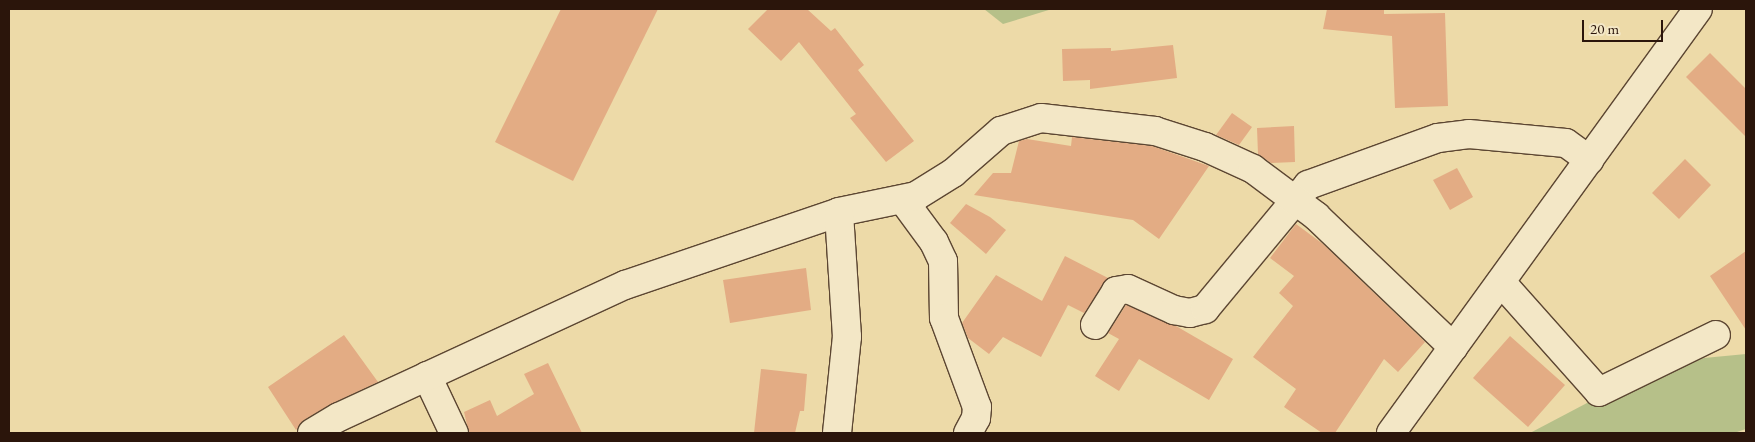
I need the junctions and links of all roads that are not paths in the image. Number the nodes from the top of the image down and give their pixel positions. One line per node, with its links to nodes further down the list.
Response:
1 (1698, 9): 2 (street)
2 (1589, 160): 3 (street); 6 (street)
3 (1296, 199): 4 (street); 7 (street); 9 (street)
4 (903, 200): 5 (street); 14 (street)
5 (838, 212): 10 (street); 13 (street)
6 (1501, 282): 8 (street); 9 (street)
7 (1095, 325)
8 (1716, 335)
9 (1453, 347): 15 (street)
10 (427, 376): 11 (street); 12 (street)
11 (312, 433)
12 (454, 433)
13 (837, 433)
14 (968, 433)
15 (1390, 433)

